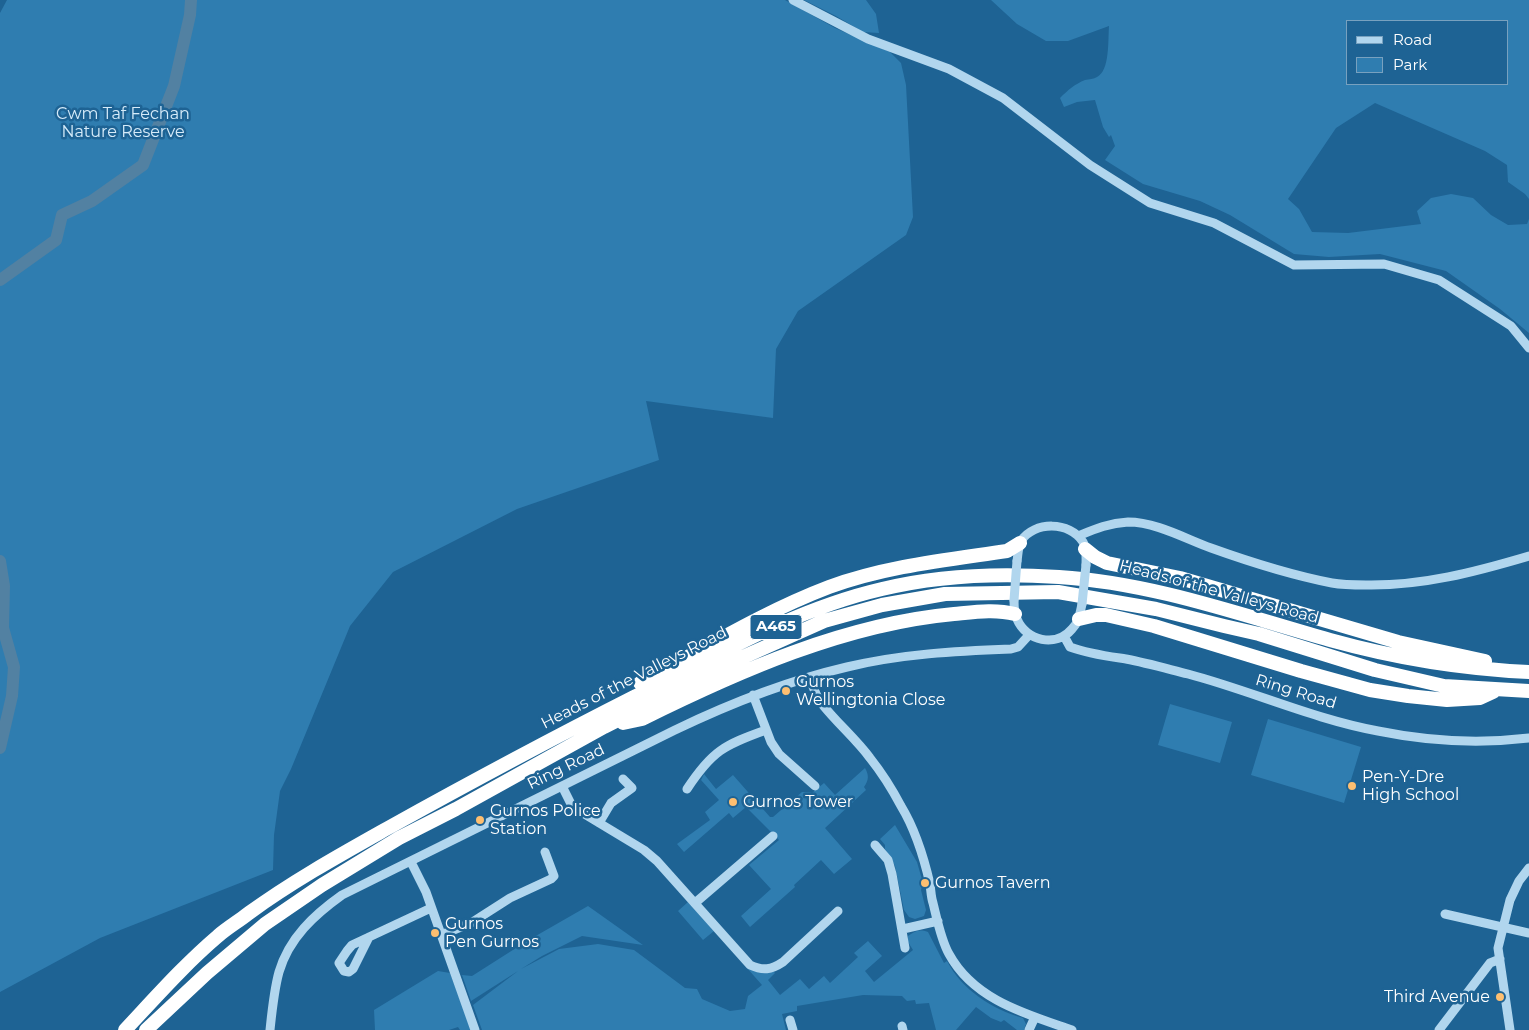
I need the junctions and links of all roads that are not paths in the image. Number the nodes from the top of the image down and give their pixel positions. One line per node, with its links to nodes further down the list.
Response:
1 (794, 0): 2 (street)
2 (1529, 348)
3 (1078, 536): 4 (street); 5 (street); 6 (street)
4 (1020, 543): 7 (street, bridge); 17 (highway)
5 (1085, 549): 8 (street, bridge); 11 (highway)
6 (1529, 556)
7 (1014, 607): 9 (street); 17 (highway)
8 (1079, 619): 10 (street); 14 (highway)
9 (1029, 635): 10 (street); 13 (street, Ring Road)
10 (1064, 636): 19 (street, Ring Road)
11 (1498, 670): 12 (highway, Heads of the Valleys Road / A465); 17 (highway, Heads of the Valleys Road / A465)
12 (1529, 672)
13 (809, 677): 16 (street, Ring Road); 34 (street)
14 (1498, 690): 15 (highway, Heads of the Valleys Road / A465); 17 (highway, Heads of the Valleys Road / A465)
15 (1529, 691)
16 (753, 695): 18 (street); 21 (street, Ring Road)
17 (601, 721): 44 (highway, Heads of the Valleys Road / A465); 45 (highway, Heads of the Valleys Road / A465)
18 (766, 730): 22 (street); 23 (street)
19 (1529, 738)
20 (623, 779): 24 (street)
21 (562, 786): 24 (street); 28 (street, Ring Road)
22 (815, 786)
23 (687, 789)
24 (599, 823): 30 (street)
25 (773, 836): 30 (street)
26 (875, 845): 36 (street)
27 (545, 852): 38 (street)
28 (411, 862): 31 (street); 46 (street, Ring Road)
29 (1529, 868): 35 (street)
30 (695, 903): 32 (street)
31 (431, 908): 38 (street); 39 (street)
32 (838, 911)
33 (1445, 914): 35 (street)
34 (938, 921): 36 (street); 42 (street)
35 (1503, 927): 37 (street); 41 (street)
36 (903, 929): 40 (street)
37 (1529, 933)
38 (441, 936): 47 (street)
39 (369, 937)
40 (905, 948)
41 (1500, 959): 51 (street); 52 (street)
42 (1034, 1017): 49 (street); 50 (street)
43 (790, 1020): 48 (street)
44 (125, 1030)
45 (146, 1030)
46 (270, 1030)
47 (475, 1030)
48 (793, 1030)
49 (1029, 1030)
50 (1072, 1030)
51 (1439, 1030)
52 (1510, 1030)

